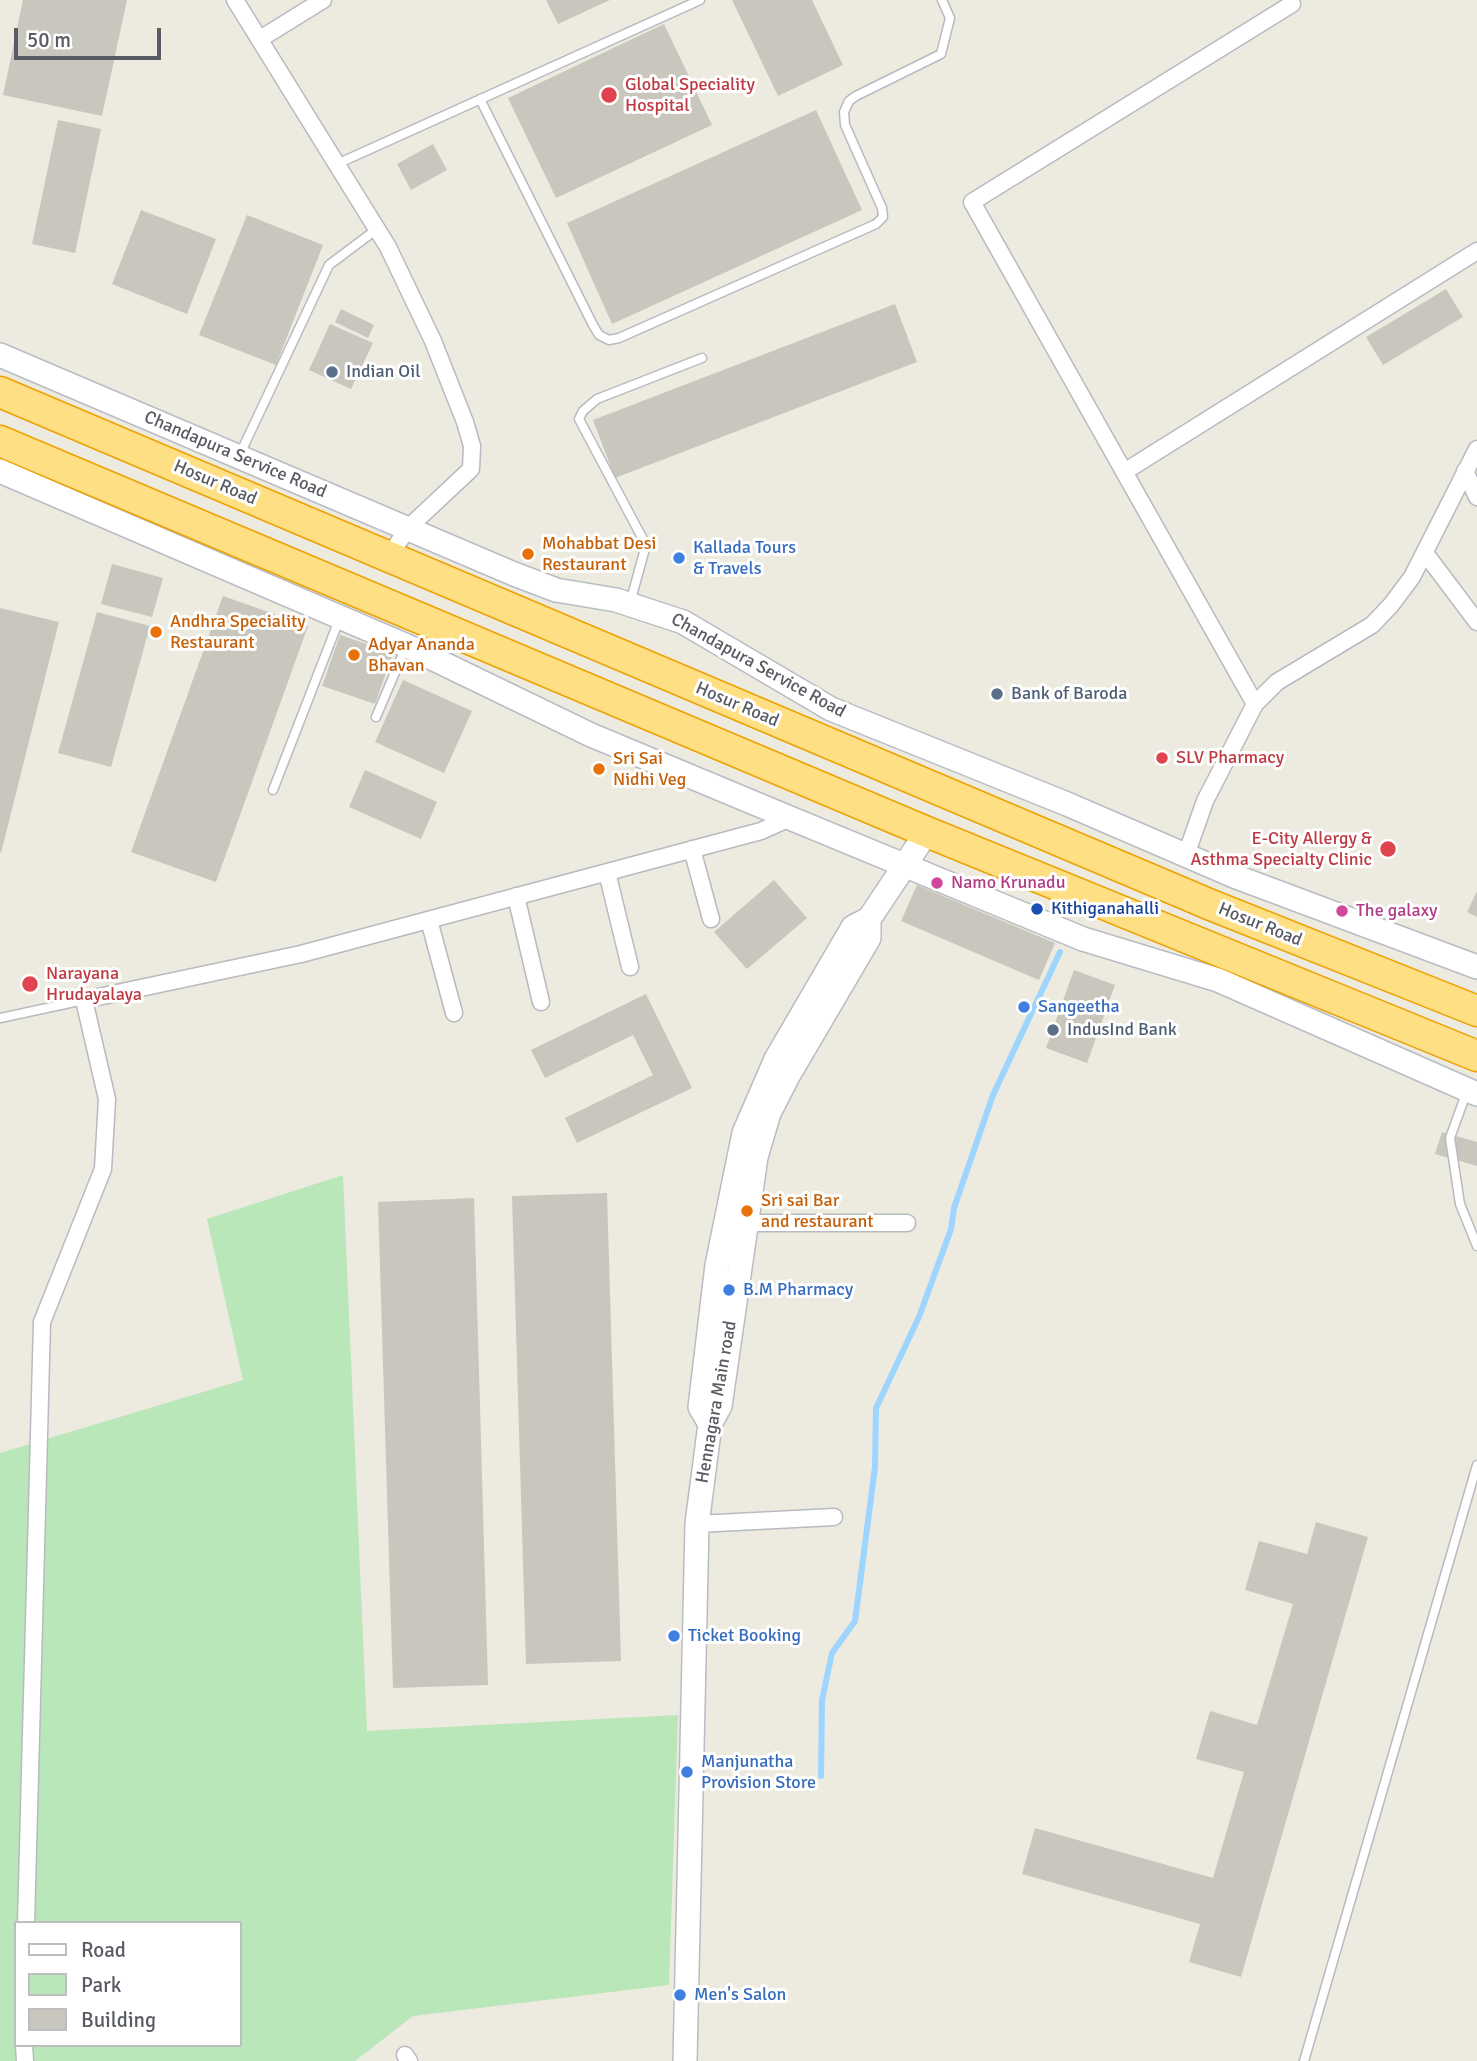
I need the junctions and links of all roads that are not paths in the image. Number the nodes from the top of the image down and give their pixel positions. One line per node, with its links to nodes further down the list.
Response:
1 (234, 0): 6 (street)
2 (323, 0): 6 (street)
3 (700, 0): 7 (lane)
4 (942, 0): 7 (lane)
5 (1292, 4): 19 (street)
6 (260, 39): 8 (street)
7 (480, 100): 8 (lane)
8 (337, 164): 9 (street)
9 (376, 229): 16 (lane); 21 (street)
10 (1477, 251): 19 (street)
11 (0, 355): 16 (street, Chandapura Service Road)
12 (702, 358): 24 (lane)
13 (0, 392): 23 (highway, Hosur Road)
14 (0, 441): 32 (highway)
15 (1477, 449): 18 (street)
16 (239, 456): 21 (street, Chandapura Service Road)
17 (0, 471): 25 (street)
18 (1465, 471): 20 (street); 22 (street)
19 (1124, 472): 28 (street)
20 (1477, 497)
21 (407, 528): 23 (street); 24 (street, Chandapura Service Road)
22 (1425, 553): 26 (street); 28 (street)
23 (389, 557): 44 (highway, Hosur Road)
24 (630, 604): 34 (street, Chandapura Service Road)
25 (339, 620): 27 (street); 30 (lane)
26 (1477, 622)
27 (407, 646): 29 (lane); 31 (street)
28 (1255, 704): 34 (street)
29 (376, 717)
30 (273, 790)
31 (790, 818): 33 (street); 35 (street)
32 (927, 832): 35 (street, Hennagara Main road); 47 (highway)
33 (692, 849): 36 (street); 38 (street)
34 (1186, 855): 41 (street, Chandapura Service Road)
35 (907, 865): 48 (street); 49 (street, Hennagara Main road)
36 (607, 872): 37 (street); 40 (street)
37 (516, 896): 39 (street); 43 (street)
38 (711, 919)
39 (429, 920): 42 (street); 45 (street)
40 (630, 967)
41 (1477, 967)
42 (84, 1000): 46 (lane); 55 (street)
43 (541, 1002)
44 (1477, 1011)
45 (454, 1013)
46 (0, 1018)
47 (1477, 1056)
48 (1472, 1092): 51 (lane)
49 (735, 1223): 50 (street); 54 (street, Hennagara Main road)
50 (907, 1223)
51 (1477, 1246)
52 (1477, 1465): 57 (lane)
53 (834, 1517): 54 (street)
54 (697, 1524): 56 (street, Hennagara Main road)
55 (26, 1921)
56 (685, 2061)
57 (1304, 2061)

